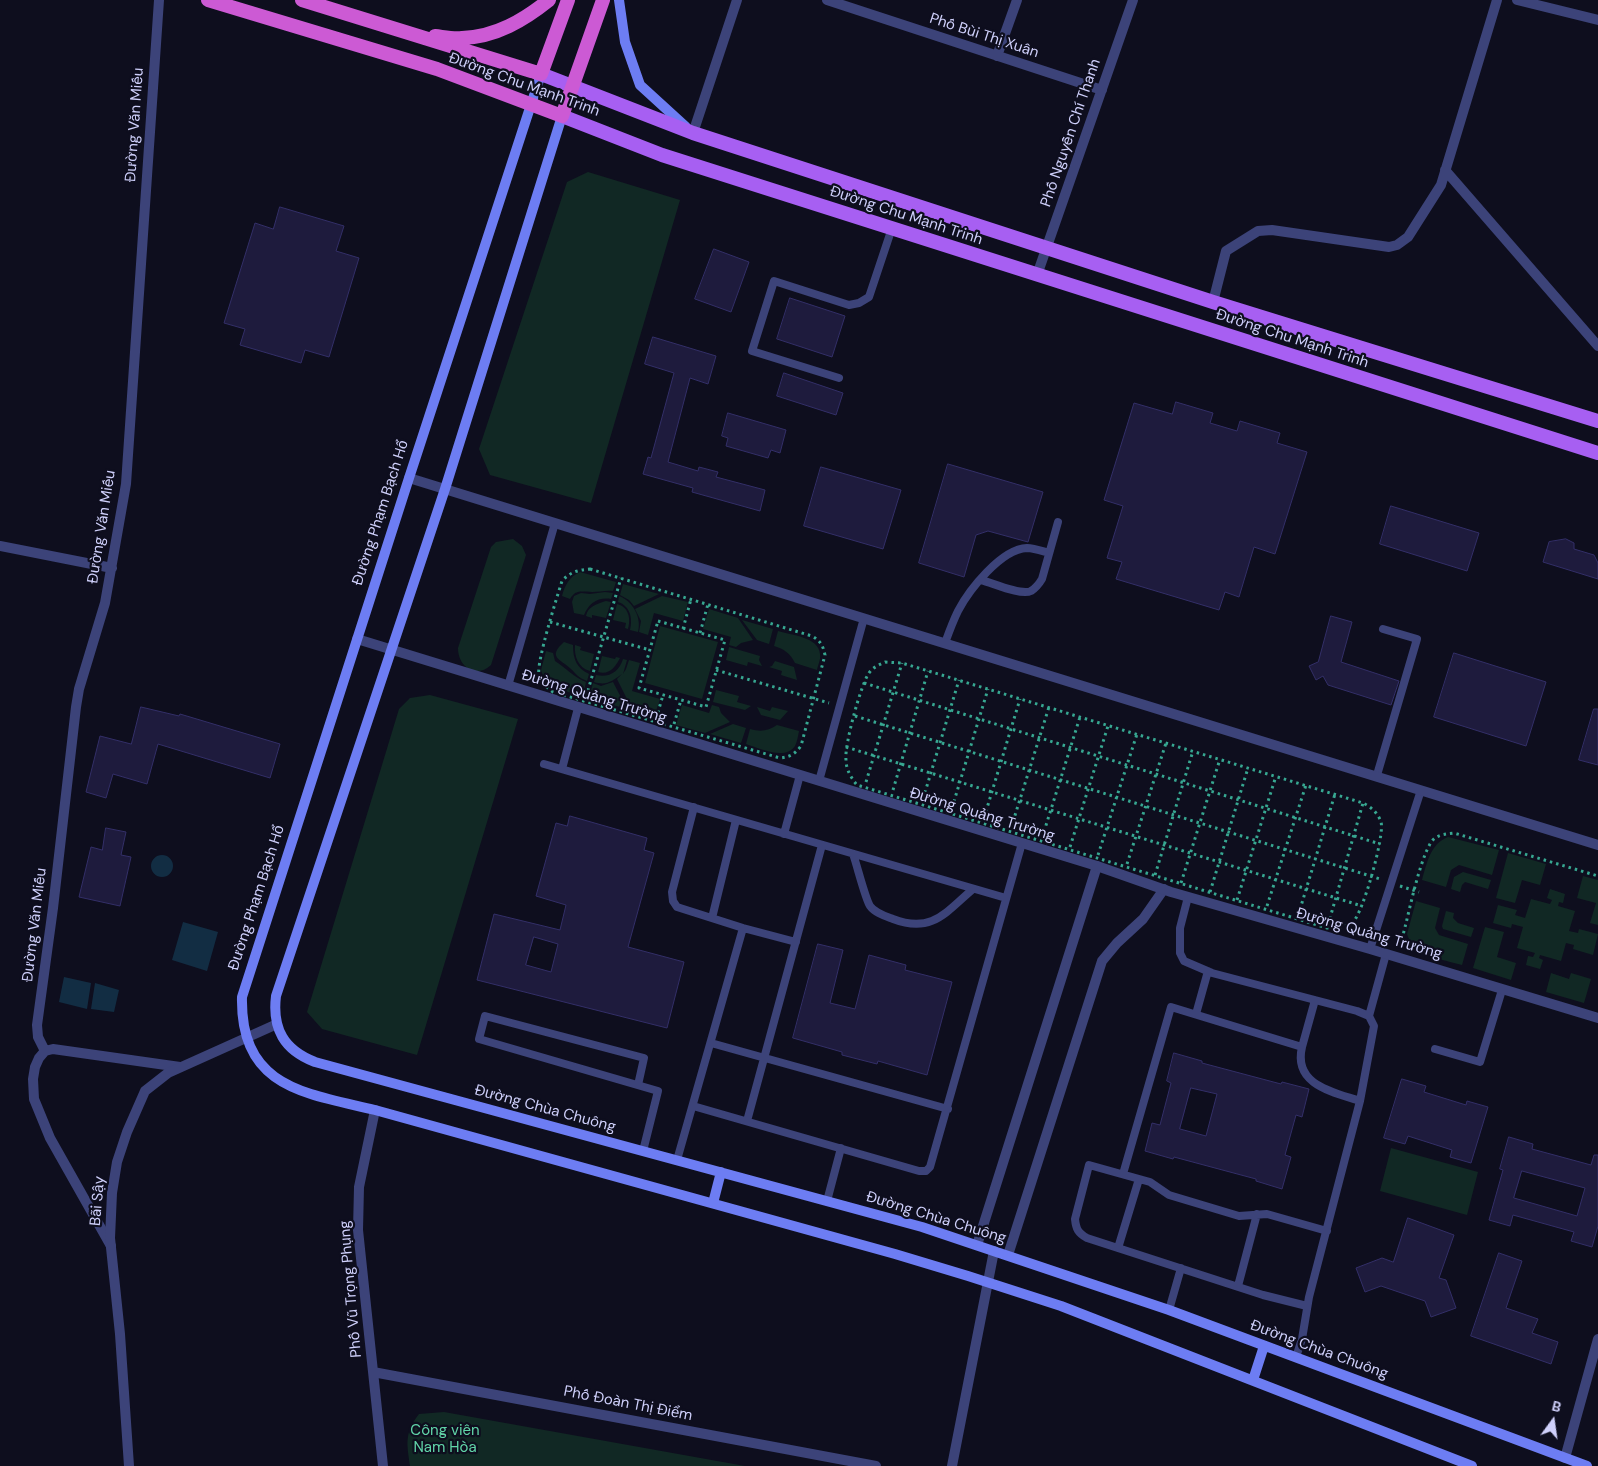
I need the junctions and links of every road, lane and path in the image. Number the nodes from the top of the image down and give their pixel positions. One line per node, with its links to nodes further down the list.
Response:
1 (159, 0): 38 (street, Đường Văn Miếu)
2 (208, 0): 20 (highway, Đường Chu Mạnh Trinh)
3 (302, 0): 15 (highway, Đường Chu Mạnh Trinh)
4 (549, 0): 15 (highway)
5 (568, 0): 17 (highway, Đường Phạm Bạch Hổ)
6 (603, 0): 18 (highway)
7 (619, 0): 22 (main road)
8 (737, 0): 22 (street)
9 (827, 0): 16 (street, Phố Bùi Thị Xuân)
10 (1017, 0): 16 (street)
11 (1133, 0): 19 (street, Phố Nguyễn Chí Thanh)
12 (1497, 0): 23 (street)
13 (1517, 0): 14 (street)
14 (1598, 20)
15 (411, 34): 17 (highway, Đường Chu Mạnh Trinh)
16 (997, 56): 19 (street, Phố Bùi Thị Xuân)
17 (541, 74): 18 (main road, Đường Chu Mạnh Trinh); 20 (main road, Đường Phạm Bạch Hổ)
18 (572, 85): 21 (highway); 22 (main road, Đường Chu Mạnh Trinh)
19 (1102, 90): 25 (street, Phố Nguyễn Chí Thanh)
20 (532, 104): 21 (highway, Đường Chu Mạnh Trinh); 32 (main road, Đường Phạm Bạch Hổ)
21 (562, 116): 24 (main road, Đường Chu Mạnh Trinh); 33 (main road)
22 (693, 133): 25 (main road, Đường Chu Mạnh Trinh)
23 (1446, 170): 27 (street); 28 (street)
24 (892, 228): 26 (main road, Đường Chu Mạnh Trinh); 29 (lane)
25 (1047, 248): 26 (street, Phố Nguyễn Chí Thanh); 27 (main road, Đường Chu Mạnh Trinh)
26 (1037, 275): 31 (main road, Đường Chu Mạnh Trinh)
27 (1213, 302): 30 (main road, Đường Chu Mạnh Trinh)
28 (1598, 346)
29 (839, 378)
30 (1598, 421)
31 (1598, 453)
32 (409, 478): 33 (street); 49 (main road, Đường Phạm Bạch Hổ)
33 (445, 489): 35 (street); 51 (main road)
34 (1058, 522): 37 (lane)
35 (555, 523): 43 (street); 58 (lane)
36 (0, 546): 38 (street)
37 (1049, 553): 40 (lane); 40 (lane)
38 (112, 568): 187 (street, Đường Văn Miếu)
39 (620, 578): 41 (path); 44 (path); 48 (path)
40 (981, 580): 50 (lane)
41 (691, 599): 42 (path); 45 (path)
42 (708, 604): 47 (path); 62 (path)
43 (864, 618): 50 (street); 102 (lane)
44 (550, 622): 48 (path); 66 (path)
45 (683, 629): 47 (path); 52 (path)
46 (1383, 629): 99 (lane)
47 (700, 633): 54 (path)
48 (603, 637): 52 (path); 66 (path)
49 (357, 639): 51 (street, Đường Quảng Trường); 183 (main road, Đường Phạm Bạch Hổ)
50 (944, 643): 99 (street)
51 (391, 650): 58 (street, Đường Quảng Trường); 182 (main road)
52 (650, 650): 61 (path)
53 (902, 663): 55 (path); 57 (path); 60 (path)
54 (716, 670): 62 (path); 64 (path)
55 (928, 671): 56 (path); 65 (path)
56 (959, 680): 59 (path); 68 (path)
57 (864, 683): 60 (path); 69 (path)
58 (508, 686): 66 (street, Đường Quảng Trường)
59 (988, 689): 63 (path); 71 (path)
60 (893, 693): 65 (path); 73 (path)
61 (663, 694): 64 (path); 72 (path)
62 (813, 698): 75 (path)
63 (1020, 699): 67 (path); 76 (path)
64 (681, 700): 75 (path)
65 (920, 701): 68 (path); 77 (path)
66 (581, 704): 72 (path); 94 (lane); 98 (street, Đường Quảng Trường)
67 (1049, 707): 70 (path); 79 (path)
68 (950, 710): 71 (path); 80 (path)
69 (855, 716): 73 (path); 82 (path)
70 (1080, 717): 74 (path); 83 (path)
71 (979, 720): 76 (path); 84 (path)
72 (655, 722): 75 (path)
73 (883, 724): 77 (path); 86 (path)
74 (1108, 726): 78 (path); 87 (path)
75 (673, 727)
76 (1011, 729): 79 (path); 89 (path)
77 (910, 733): 80 (path); 90 (path)
78 (1136, 734): 81 (path); 92 (path)
79 (1039, 738): 83 (path); 95 (path)
80 (940, 742): 84 (path); 96 (path)
81 (1166, 743): 85 (path); 97 (path)
82 (846, 746): 86 (path); 106 (path)
83 (1070, 748): 87 (path); 101 (path)
84 (970, 751): 89 (path); 103 (path)
85 (1193, 751): 88 (path); 104 (path)
86 (874, 755): 90 (path); 106 (path)
87 (1098, 756): 92 (path); 107 (path)
88 (1220, 759): 93 (path); 110 (path)
89 (1001, 761): 95 (path); 109 (path)
90 (901, 763): 96 (path); 112 (path)
91 (544, 764): 94 (lane)
92 (1126, 765): 97 (path); 113 (path)
93 (1248, 768): 100 (path); 115 (path)
94 (562, 769): 119 (lane)
95 (1029, 770): 101 (path); 114 (path)
96 (931, 773): 103 (path); 117 (path)
97 (1156, 774): 104 (path); 118 (path)
98 (800, 775): 102 (street, Đường Quảng Trường); 133 (lane)
99 (1377, 775): 108 (street)
100 (1276, 776): 105 (path); 120 (path)
101 (1060, 779): 107 (path); 121 (path)
102 (819, 781): 138 (street, Đường Quảng Trường)
103 (960, 782): 109 (path); 122 (path)
104 (1183, 783): 110 (path); 123 (path)
105 (1306, 785): 111 (path); 125 (path)
106 (864, 787): 112 (path)
107 (1088, 788): 113 (path); 124 (path)
108 (1421, 790): 140 (street); 174 (lane)
109 (992, 791): 114 (path); 127 (path)
110 (1210, 791): 115 (path); 128 (path)
111 (1335, 794): 116 (path); 130 (path)
112 (892, 796): 117 (path)
113 (1116, 797): 118 (path); 129 (path)
114 (1020, 800): 121 (path); 131 (path)
115 (1238, 800): 120 (path); 132 (path)
116 (1363, 803): 135 (path); 139 (path)
117 (922, 805): 122 (path)
118 (1146, 806): 123 (path); 134 (path)
119 (694, 807): 126 (lane); 168 (lane)
120 (1265, 809): 125 (path); 136 (path)
121 (1051, 810): 124 (path); 137 (path)
122 (951, 813): 127 (path)
123 (1173, 815): 128 (path); 142 (path)
124 (1079, 818): 129 (path); 143 (path)
125 (1295, 818): 130 (path); 144 (path)
126 (736, 820): 133 (lane); 168 (lane)
127 (982, 823): 131 (path)
128 (1200, 823): 132 (path); 145 (path)
129 (1107, 827): 134 (path); 148 (path)
130 (1325, 827): 135 (path); 147 (path)
131 (1010, 832): 137 (path)
132 (1228, 832): 136 (path); 149 (path)
133 (784, 834): 141 (lane)
134 (1136, 836): 142 (path); 150 (path)
135 (1354, 836): 139 (path); 151 (path)
136 (1255, 840): 144 (path); 152 (path)
137 (1041, 841): 143 (path)
138 (1022, 843): 148 (street, Đường Quảng Trường); 163 (lane)
139 (1380, 844): 154 (path)
140 (1598, 844)
141 (822, 845): 146 (lane); 172 (lane)
142 (1164, 845): 145 (path); 153 (path)
143 (1069, 849): 148 (path)
144 (1286, 850): 147 (path); 156 (path)
145 (1190, 853): 149 (path); 157 (path)
146 (854, 854): 159 (lane); 159 (lane)
147 (1315, 859): 151 (path); 158 (path)
148 (1097, 862): 150 (path); 160 (street, Đường Quảng Trường); 206 (street)
149 (1219, 862): 152 (path); 161 (path)
150 (1126, 867): 153 (path)
151 (1344, 868): 154 (path); 164 (path)
152 (1246, 870): 156 (path); 165 (path)
153 (1155, 876): 157 (path)
154 (1371, 876): 166 (path)
155 (1598, 876): 173 (path)
156 (1276, 879): 158 (path); 167 (path)
157 (1180, 883): 161 (path)
158 (1306, 888): 164 (path); 169 (path)
159 (973, 889): 163 (lane)
160 (1164, 889): 162 (street, Đường Quảng Trường); 210 (street)
161 (1210, 892): 165 (path)
162 (1188, 897): 174 (street, Đường Quảng Trường); 176 (lane)
163 (1006, 898): 193 (lane)
164 (1336, 898): 166 (path); 171 (path)
165 (1237, 900): 167 (path)
166 (1362, 906): 171 (path)
167 (1266, 909): 169 (path)
168 (712, 918): 170 (lane)
169 (1297, 919): 171 (path)
170 (744, 928): 172 (lane); 184 (lane)
171 (1327, 928)
172 (796, 942): 188 (lane)
173 (1404, 948)
174 (1370, 949): 175 (street, Đường Quảng Trường)
175 (1386, 954): 177 (street, Đường Quảng Trường); 180 (lane)
176 (1208, 971): 178 (lane); 179 (lane)
177 (1502, 990): 181 (street, Đường Quảng Trường); 186 (lane)
178 (1315, 1000): 180 (lane); 185 (lane)
179 (1196, 1014): 185 (lane); 200 (lane)
180 (1369, 1016): 191 (lane)
181 (1598, 1018)
182 (277, 1024): 183 (street, Bãi Sậy); 197 (main road, Đường Chùa Chuông)
183 (246, 1038): 189 (street, Bãi Sậy); 194 (main road)
184 (710, 1042): 188 (lane); 192 (lane)
185 (1302, 1047): 191 (lane)
186 (1435, 1049)
187 (45, 1051): 189 (street); 207 (street)
188 (765, 1058): 193 (lane); 195 (lane)
189 (180, 1067): 207 (street, Bãi Sậy)
190 (638, 1085): 190 (lane); 197 (lane)
191 (1360, 1101): 205 (lane)
192 (693, 1106): 195 (lane); 198 (lane)
193 (948, 1109): 196 (lane)
194 (376, 1110): 203 (main road); 219 (street, Phố Vũ Trọng Phụng)
195 (747, 1122): 196 (lane)
196 (840, 1148): 202 (lane)
197 (642, 1151): 198 (main road, Đường Chùa Chuông)
198 (677, 1160): 199 (main road, Đường Chùa Chuông)
199 (721, 1172): 202 (main road, Đường Chùa Chuông); 203 (main road)
200 (1123, 1174): 201 (lane); 208 (lane)
201 (1138, 1179): 204 (lane); 208 (lane)
202 (827, 1201): 206 (main road, Đường Chùa Chuông)
203 (713, 1203): 212 (main road)
204 (1257, 1214): 205 (lane); 213 (lane)
205 (1327, 1231): 214 (lane)
206 (978, 1245): 209 (main road, Đường Chùa Chuông)
207 (112, 1247): 222 (street, Bãi Sậy)
208 (1118, 1248): 211 (lane)
209 (994, 1250): 210 (main road, Đường Chùa Chuông); 212 (street)
210 (1008, 1255): 215 (main road, Đường Chùa Chuông)
211 (1181, 1268): 213 (lane); 215 (lane)
212 (988, 1283): 220 (main road); 225 (street)
213 (1238, 1286): 214 (lane)
214 (1307, 1306): 218 (lane)
215 (1169, 1310): 217 (main road, Đường Chùa Chuông)
216 (1598, 1339): 221 (street)
217 (1264, 1346): 218 (main road, Đường Chùa Chuông); 220 (main road)
218 (1296, 1357): 221 (main road, Đường Chùa Chuông)
219 (373, 1372): 223 (street, Phố Vũ Trọng Phụng); 224 (street, Phố Đoàn Thị Điểm)
220 (1253, 1380): 226 (main road)
221 (1565, 1458): 227 (main road, Đường Chùa Chuông)
222 (130, 1466)
223 (383, 1466)
224 (876, 1466)
225 (952, 1466)
226 (1472, 1466)
227 (1586, 1466)

